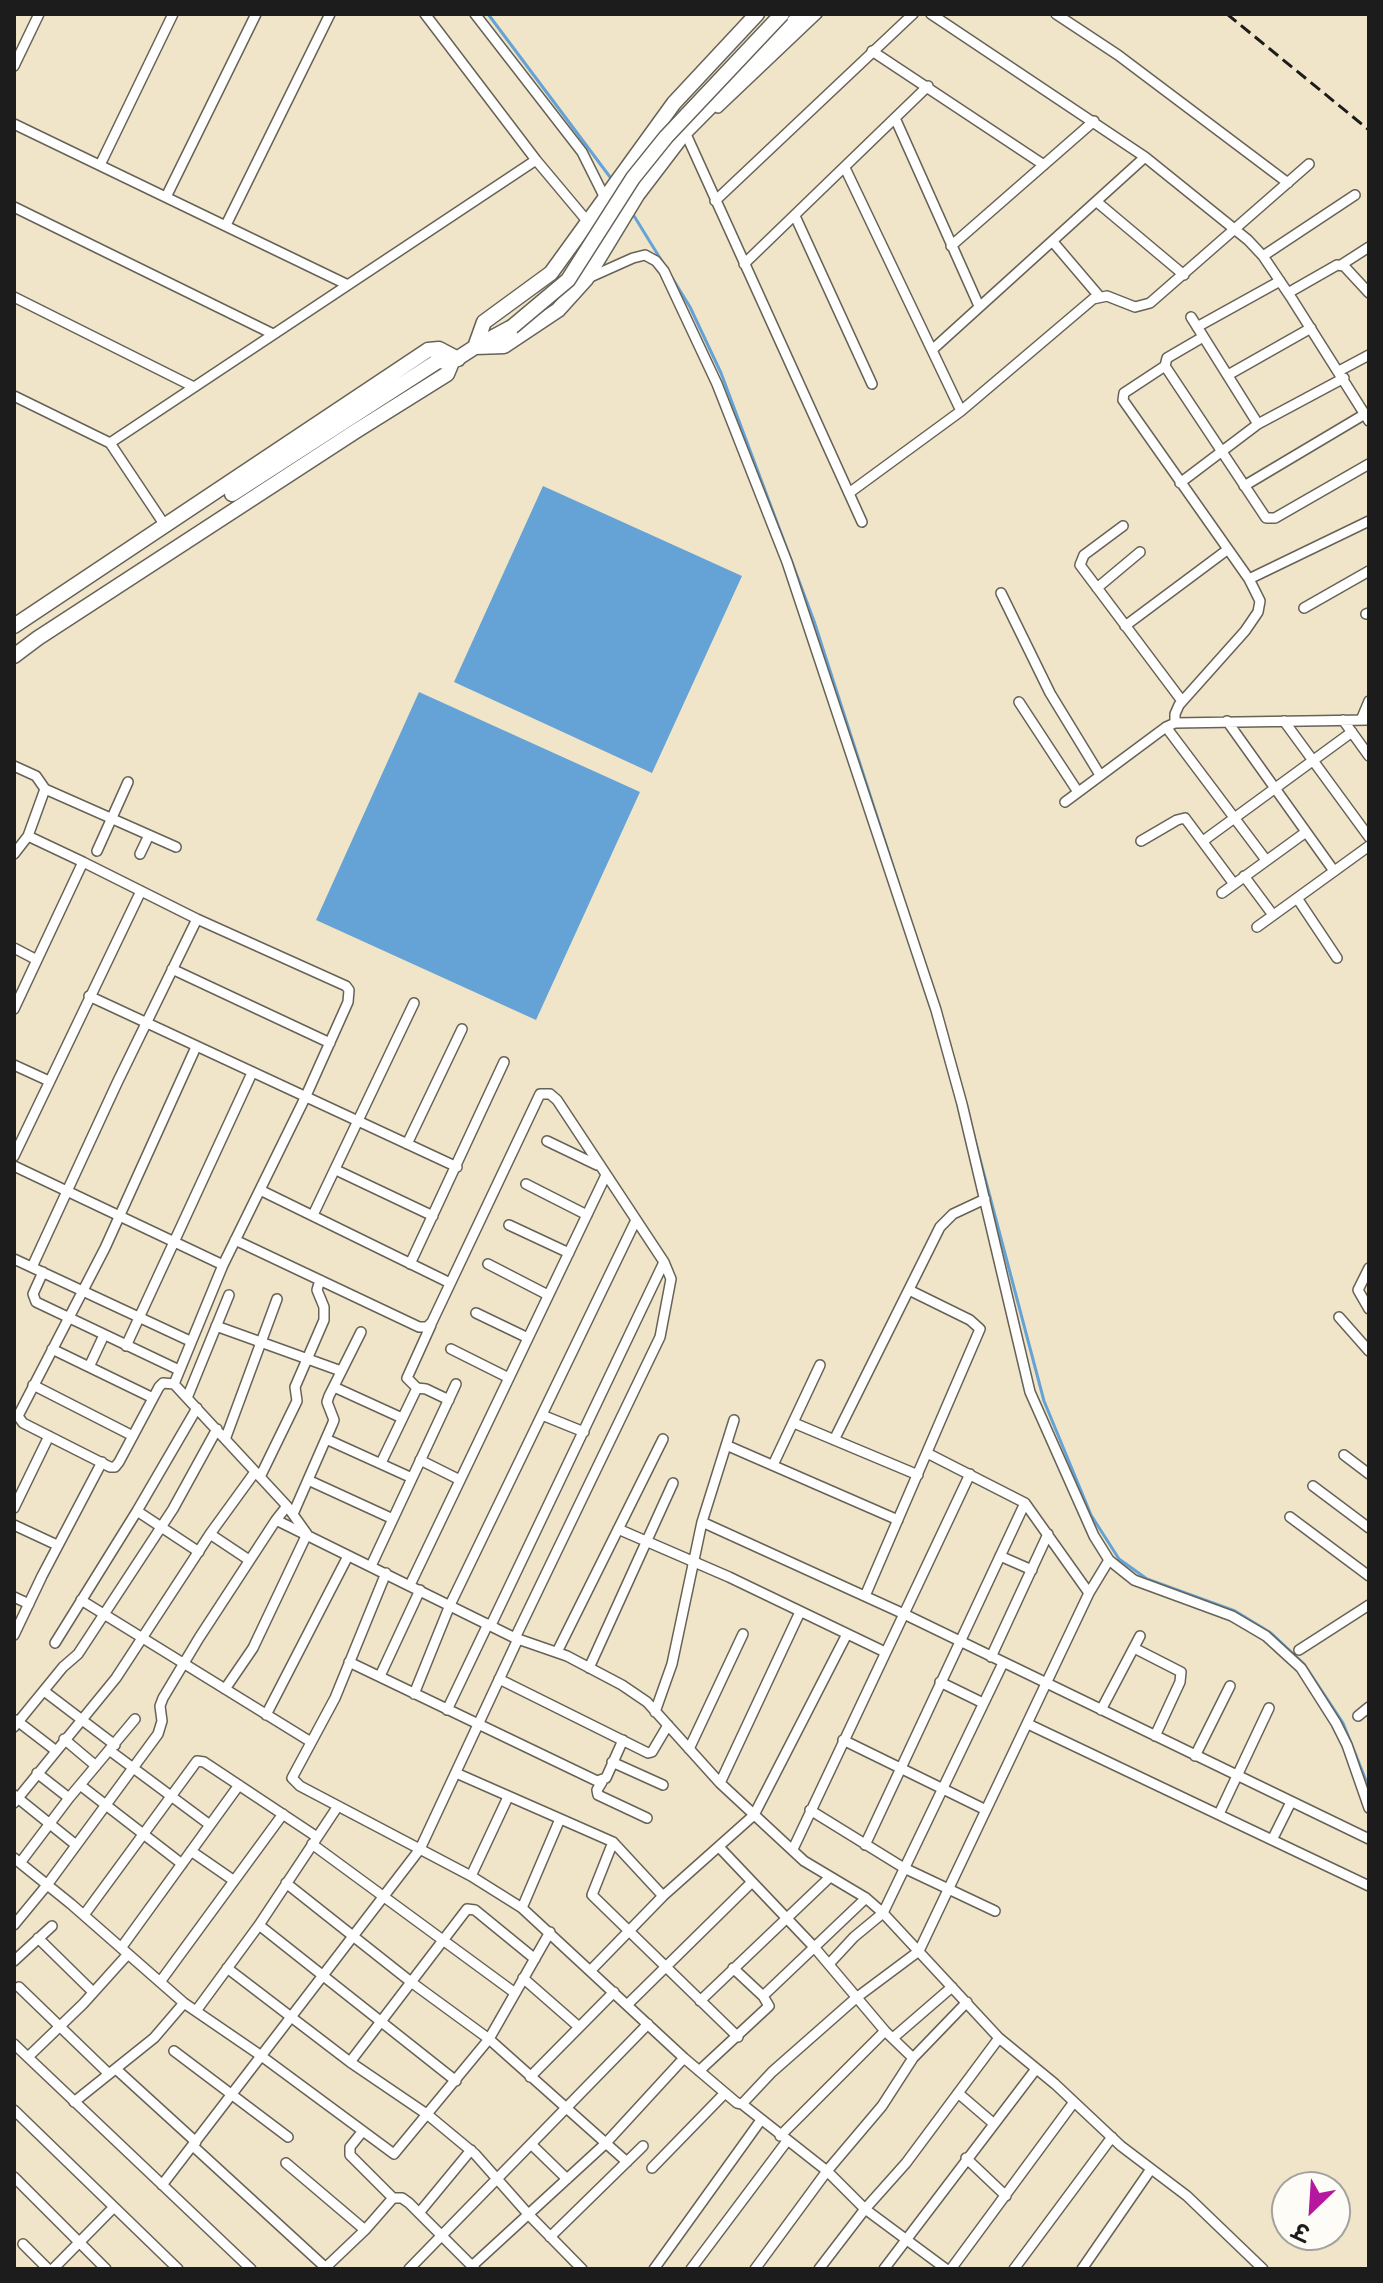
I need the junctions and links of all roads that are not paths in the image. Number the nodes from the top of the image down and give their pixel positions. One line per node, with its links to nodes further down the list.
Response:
1 (39, 14): 16 (street)
2 (256, 14): 33 (street)
3 (330, 14): 39 (street)
4 (425, 14): 25 (street)
5 (475, 14): 32 (street)
6 (757, 14): 32 (main road)
7 (766, 14): 15 (main road)
8 (782, 14): 61 (main road, bridge)
9 (802, 14): 15 (main road)
10 (817, 14): 23 (street)
11 (913, 14): 17 (street)
12 (931, 14): 21 (street)
13 (1056, 14): 30 (street)
14 (171, 15): 27 (street)
15 (785, 31): 23 (main road)
16 (19, 42): 18 (street)
17 (872, 51): 19 (street); 34 (street)
18 (14, 66)
19 (928, 86): 20 (street); 28 (street)
20 (895, 118): 29 (street); 42 (street)
21 (1094, 121): 24 (street); 28 (street)
22 (14, 124): 27 (street)
23 (686, 135): 34 (street); 48 (main road)
24 (1145, 157): 35 (street); 40 (street)
25 (536, 160): 38 (street); 50 (street)
26 (1309, 164): 30 (street)
27 (100, 165): 33 (street)
28 (1044, 165): 42 (street)
29 (845, 168): 37 (street); 62 (street)
30 (1288, 183): 40 (street)
31 (1355, 195): 44 (street)
32 (607, 196): 38 (main road)
33 (166, 197): 39 (street)
34 (715, 201): 45 (street)
35 (1097, 202): 41 (street); 47 (street)
36 (14, 207): 59 (street)
37 (795, 216): 45 (street); 68 (street)
38 (588, 222): 61 (main road)
39 (226, 225): 50 (street)
40 (1235, 230): 44 (street); 47 (street)
41 (1053, 242): 53 (street); 55 (street)
42 (951, 246): 55 (street)
43 (1369, 247): 46 (street)
44 (1263, 256): 49 (street)
45 (744, 264): 79 (street)
46 (1341, 265): 51 (street); 52 (street)
47 (1184, 275): 53 (street)
48 (586, 279): 61 (main road); 165 (street)
49 (1280, 281): 51 (street); 57 (street)
50 (348, 285): 59 (street)
51 (1288, 293): 58 (street)
52 (1369, 293)
53 (1099, 296): 71 (street)
54 (14, 297): 69 (street)
55 (979, 306): 62 (street)
56 (1191, 317): 57 (street)
57 (1197, 327): 60 (street)
58 (1311, 328): 66 (street); 67 (street)
59 (273, 334): 69 (street)
60 (1203, 337): 65 (street); 66 (street)
61 (475, 347): 64 (main road)
62 (932, 350): 71 (street)
63 (1369, 355): 67 (street)
64 (455, 360): 83 (main road); 93 (main road); 94 (main road)
65 (1165, 366): 75 (street); 77 (street)
66 (1228, 375): 73 (street)
67 (1342, 375): 72 (street); 73 (street)
68 (872, 384)
69 (194, 387): 74 (street)
70 (14, 396): 74 (street)
71 (961, 411): 79 (street)
72 (1367, 418): 78 (street)
73 (1258, 424): 75 (street)
74 (110, 443): 83 (street)
75 (1223, 453): 77 (street); 78 (street)
76 (1369, 464): 78 (street)
77 (1180, 483): 84 (street)
78 (1244, 486)
79 (849, 493): 81 (street)
80 (1369, 521): 87 (street)
81 (862, 522)
82 (1123, 526): 88 (street)
83 (166, 527): 91 (main road)
84 (1227, 550): 87 (street); 92 (street)
85 (1140, 552): 88 (street)
86 (1369, 571): 90 (street)
87 (1249, 579): 95 (street)
88 (1097, 588): 92 (street)
89 (1001, 593): 107 (street)
90 (1304, 608)
91 (14, 626)
92 (1125, 626): 95 (street)
93 (14, 635)
94 (14, 656)
95 (1182, 701): 102 (street)
96 (1369, 701): 99 (street)
97 (1019, 702): 111 (street)
98 (1343, 720): 99 (street); 101 (street); 103 (street)
99 (1365, 720)
100 (1227, 721): 101 (street); 102 (street); 109 (street)
101 (1284, 721): 105 (street)
102 (1170, 725): 107 (street); 113 (street)
103 (1352, 732): 104 (street); 105 (street)
104 (1369, 756)
105 (1312, 759): 109 (street); 118 (street)
106 (14, 766): 110 (street)
107 (1100, 775): 111 (street)
108 (128, 782): 114 (street)
109 (1274, 787): 113 (street); 115 (street)
110 (45, 789): 114 (street); 117 (street)
111 (1078, 792): 112 (street)
112 (1065, 802)
113 (1234, 817): 120 (street); 126 (street)
114 (112, 818): 116 (street); 123 (street)
115 (1306, 832): 126 (street); 128 (street)
116 (149, 835): 122 (street); 125 (street)
117 (28, 836): 124 (street); 127 (street)
118 (1369, 837)
119 (1141, 841): 120 (street)
120 (1203, 841): 130 (street)
121 (1369, 846): 128 (street)
122 (176, 847)
123 (97, 851)
124 (14, 854)
125 (140, 854)
126 (1266, 860): 129 (street)
127 (83, 862): 131 (street); 139 (street)
128 (1334, 871): 133 (street)
129 (1244, 876): 130 (street); 134 (street)
130 (1234, 884): 132 (street)
131 (141, 891): 135 (street); 141 (street)
132 (1222, 893)
133 (1297, 898): 134 (street); 138 (street)
134 (1273, 915): 136 (street)
135 (197, 919): 140 (street); 146 (street)
136 (1257, 927)
137 (14, 948): 139 (street)
138 (1337, 958)
139 (37, 960): 143 (street)
140 (172, 969): 144 (street); 146 (street)
141 (89, 996): 144 (street); 151 (street)
142 (414, 1003): 153 (street)
143 (14, 1009)
144 (145, 1023): 147 (street); 164 (street)
145 (462, 1029): 156 (street)
146 (330, 1043): 152 (street)
147 (196, 1047): 150 (street); 169 (street)
148 (504, 1062): 159 (street)
149 (14, 1065): 151 (street)
150 (252, 1073): 152 (street); 173 (street)
151 (49, 1081): 154 (street)
152 (305, 1098): 153 (street); 163 (street)
153 (359, 1123): 156 (street); 160 (street)
154 (19, 1135): 157 (street)
155 (547, 1141): 161 (street)
156 (407, 1144): 159 (street)
157 (14, 1156)
158 (14, 1166): 164 (street)
159 (457, 1167): 168 (street)
160 (336, 1170): 166 (street); 168 (street)
161 (603, 1170): 167 (street); 170 (street); 184 (street)
162 (526, 1184): 167 (street)
163 (260, 1190): 166 (street); 172 (street)
164 (67, 1191): 169 (street); 180 (street)
165 (985, 1199): 186 (street); 272 (street)
166 (313, 1215): 177 (street)
167 (587, 1215): 174 (street)
168 (433, 1216): 177 (street)
169 (120, 1217): 173 (street); 185 (street)
170 (636, 1220): 176 (street); 221 (street)
171 (509, 1225): 174 (street)
172 (235, 1240): 179 (street); 183 (street)
173 (173, 1241): 179 (street); 192 (street)
174 (569, 1253): 188 (street)
175 (14, 1259): 180 (street)
176 (664, 1262): 226 (street); 295 (street)
177 (410, 1264): 184 (street)
178 (488, 1264): 188 (street)
179 (223, 1265): 200 (street)
180 (32, 1267): 182 (street)
181 (1369, 1268): 190 (street)
182 (43, 1272): 185 (street); 194 (street)
183 (320, 1280): 195 (street); 206 (street)
184 (450, 1283): 195 (street)
185 (84, 1290): 192 (street); 194 (street)
186 (909, 1290): 232 (street); 234 (street)
187 (229, 1295): 196 (street)
188 (548, 1295): 199 (street)
189 (277, 1299): 201 (street)
190 (1369, 1309)
191 (476, 1313): 199 (street)
192 (138, 1317): 200 (street); 202 (street)
193 (1339, 1317): 205 (street)
194 (68, 1318): 198 (street); 203 (street)
195 (432, 1322): 216 (street)
196 (216, 1326): 201 (street); 218 (street)
197 (361, 1332): 210 (street)
198 (104, 1335): 202 (street); 208 (street)
199 (528, 1338): 211 (street)
200 (190, 1341): 209 (street)
201 (263, 1342): 206 (street); 229 (street)
202 (126, 1346): 209 (street)
203 (52, 1349): 208 (street); 214 (street)
204 (451, 1349): 211 (street)
205 (1369, 1351)
206 (307, 1359): 210 (street); 240 (street)
207 (820, 1365): 224 (street)
208 (89, 1367): 217 (street)
209 (179, 1370): 212 (street)
210 (341, 1371): 215 (street)
211 (509, 1378): 246 (street)
212 (174, 1384): 217 (street); 218 (street)
213 (456, 1384): 219 (street)
214 (33, 1385): 227 (street); 228 (street)
215 (334, 1387): 222 (street); 230 (street)
216 (417, 1388): 219 (street); 222 (street)
217 (153, 1398): 228 (street)
218 (187, 1398): 220 (street)
219 (449, 1400): 236 (street)
220 (197, 1408): 225 (street); 252 (street)
221 (542, 1415): 226 (street); 284 (street)
222 (402, 1418): 238 (street)
223 (734, 1420): 233 (street)
224 (794, 1423): 232 (street); 239 (street)
225 (217, 1429): 229 (street); 259 (street)
226 (584, 1432): 289 (street)
227 (49, 1436): 237 (street); 250 (street)
228 (133, 1436): 237 (street)
229 (226, 1437): 240 (street)
230 (326, 1439): 238 (street); 245 (street)
231 (663, 1439): 261 (street)
232 (834, 1440): 243 (street)
233 (726, 1445): 239 (street); 257 (street)
234 (927, 1453): 241 (street); 243 (street)
235 (1344, 1455): 242 (street)
236 (420, 1460): 244 (street); 246 (street)
237 (102, 1462): 266 (street)
238 (381, 1463): 244 (street)
239 (773, 1465): 256 (street)
240 (257, 1474): 251 (street); 262 (street)
241 (970, 1474): 249 (street); 288 (street)
242 (1369, 1474)
243 (918, 1475): 256 (street)
244 (412, 1478): 254 (street)
245 (308, 1480): 251 (street); 254 (street)
246 (460, 1480): 277 (street)
247 (673, 1483): 265 (street)
248 (1313, 1486): 260 (street)
249 (1025, 1503): 264 (street); 269 (street)
250 (14, 1508)
251 (290, 1510): 255 (street); 263 (street)
252 (137, 1511): 259 (street); 282 (street)
253 (1290, 1517): 276 (street)
254 (393, 1519): 273 (street)
255 (276, 1520): 263 (street); 270 (street)
256 (898, 1520): 280 (street)
257 (702, 1522): 271 (street); 280 (street)
258 (14, 1525): 266 (street)
259 (161, 1527): 267 (street); 287 (street)
260 (1369, 1528)
261 (618, 1529): 265 (street); 300 (street)
262 (210, 1534): 267 (street); 270 (street)
263 (307, 1534): 268 (street); 312 (street)
264 (1048, 1534): 274 (street); 279 (street)
265 (646, 1541): 271 (street); 306 (street)
266 (57, 1545): 283 (street)
267 (199, 1552): 294 (street)
268 (348, 1556): 273 (street); 321 (street)
269 (1000, 1556): 274 (street); 296 (street)
270 (249, 1560): 305 (street)
271 (692, 1560): 286 (street); 320 (street)
272 (1109, 1560): 279 (street); 358 (street)
273 (371, 1566): 275 (street)
274 (1032, 1570): 302 (street)
275 (386, 1573): 277 (street); 303 (street)
276 (1369, 1576)
277 (410, 1585): 278 (street)
278 (420, 1590): 284 (street); 307 (street)
279 (1089, 1593): 310 (street)
280 (865, 1596): 288 (street)
281 (14, 1597): 283 (street)
282 (81, 1600): 287 (street); 297 (street)
283 (29, 1604): 292 (street)
284 (450, 1605): 289 (street); 314 (street)
285 (1369, 1605): 299 (street)
286 (800, 1612): 291 (street); 346 (street)
287 (103, 1613): 294 (street); 313 (street)
288 (904, 1614): 296 (street); 301 (street)
289 (489, 1625): 295 (street); 318 (street)
290 (743, 1634): 335 (street)
291 (847, 1634): 301 (street); 363 (street)
292 (14, 1635)
293 (1140, 1636): 298 (street)
294 (143, 1638): 305 (street); 324 (street)
295 (517, 1638): 300 (street); 308 (street)
296 (960, 1641): 302 (street); 309 (street)
297 (55, 1643)
298 (1134, 1648): 319 (street); 329 (street)
299 (1299, 1650)
300 (557, 1652): 306 (street)
301 (885, 1652): 332 (street)
302 (991, 1657): 304 (street)
303 (349, 1662): 307 (street); 333 (street)
304 (1003, 1663): 310 (street); 315 (street)
305 (185, 1664): 312 (street); 340 (street)
306 (589, 1668): 320 (street)
307 (380, 1676): 314 (street)
308 (499, 1679): 326 (street); 331 (street)
309 (940, 1682): 315 (street); 341 (street)
310 (1047, 1684): 319 (street); 327 (street)
311 (1230, 1686): 337 (street)
312 (225, 1689): 321 (street)
313 (44, 1691): 324 (street); 325 (street)
314 (414, 1694): 318 (street)
315 (983, 1703): 350 (street)
316 (1369, 1707): 322 (street)
317 (1269, 1708): 344 (street)
318 (447, 1710): 326 (street)
319 (1101, 1710): 329 (street)
320 (655, 1712): 328 (street)
321 (266, 1715): 333 (street)
322 (1358, 1716)
323 (135, 1719): 334 (street)
324 (81, 1720): 330 (street); 334 (street)
325 (15, 1723): 336 (street)
326 (476, 1724): 343 (street); 345 (street)
327 (1028, 1724): 360 (street); 362 (street)
328 (668, 1725): 331 (street); 335 (street)
329 (1155, 1736): 337 (street)
330 (64, 1739): 336 (street); 339 (street)
331 (623, 1740): 338 (street)
332 (843, 1740): 341 (street); 359 (street)
333 (311, 1742): 357 (street)
334 (112, 1747): 339 (street); 340 (street)
335 (689, 1749): 346 (street)
336 (55, 1750): 342 (street)
337 (1195, 1756): 344 (street)
338 (612, 1762): 345 (street); 349 (street)
339 (96, 1766): 347 (street)
340 (132, 1767): 351 (street); 356 (street)
341 (900, 1768): 350 (street); 374 (street)
342 (37, 1773): 353 (street); 354 (street)
343 (456, 1773): 352 (street); 376 (street)
344 (1238, 1776): 355 (street); 362 (street)
345 (602, 1782): 364 (street)
346 (720, 1783): 363 (street)
347 (80, 1785): 353 (street); 356 (street)
348 (239, 1785): 351 (street); 361 (street); 367 (street)
349 (663, 1785)
350 (941, 1788): 360 (street); 381 (street)
351 (169, 1796): 367 (street); 368 (street)
352 (508, 1797): 365 (street); 382 (street)
353 (69, 1798): 366 (street)
354 (15, 1799): 366 (street)
355 (1291, 1802): 369 (street); 371 (street)
356 (104, 1805): 368 (street); 373 (street)
357 (338, 1806): 370 (street); 376 (street)
358 (1369, 1808)
359 (810, 1810): 374 (street); 377 (street)
360 (986, 1810): 389 (street)
361 (283, 1814): 370 (street); 384 (street)
362 (1219, 1814): 371 (street)
363 (754, 1815): 375 (street); 377 (street)
364 (647, 1818)
365 (560, 1819): 372 (street); 393 (street)
366 (49, 1824): 373 (street); 379 (street)
367 (210, 1825): 378 (street)
368 (143, 1833): 380 (street); 396 (street)
369 (1369, 1839)
370 (314, 1840): 385 (street); 391 (street)
371 (1272, 1840): 388 (street)
372 (613, 1842): 390 (street); 401 (street)
373 (76, 1845): 387 (street)
374 (865, 1845): 381 (street)
375 (719, 1847): 386 (street); 390 (street)
376 (420, 1849): 382 (street); 391 (street)
377 (793, 1849): 383 (street)
378 (191, 1851): 380 (street); 384 (street)
379 (17, 1860): 387 (street)
380 (182, 1864): 407 (street)
381 (904, 1868): 389 (street); 395 (street)
382 (471, 1876): 393 (street)
383 (830, 1877): 392 (street); 397 (street)
384 (233, 1880): 418 (street)
385 (286, 1883): 399 (street); 403 (street)
386 (751, 1883): 397 (street); 412 (street)
387 (47, 1885): 396 (street); 398 (street)
388 (1369, 1886)
389 (949, 1889): 394 (street); 408 (street)
390 (663, 1896): 401 (street)
391 (382, 1897): 403 (street); 405 (street)
392 (866, 1898): 395 (street); 406 (street)
393 (522, 1908): 402 (street)
394 (995, 1911)
395 (883, 1913): 408 (street); 411 (street)
396 (84, 1915): 407 (street)
397 (786, 1918): 406 (street); 414 (street)
398 (14, 1925)
399 (259, 1925): 413 (street); 416 (street)
400 (52, 1926): 404 (street)
401 (630, 1930): 412 (street); 415 (street)
402 (550, 1932): 409 (street); 415 (street)
403 (353, 1935): 416 (street); 419 (street)
404 (38, 1938): 410 (street); 422 (street)
405 (442, 1940): 409 (street); 419 (street); 424 (street)
406 (814, 1947): 411 (street); 425 (street)
407 (125, 1951): 418 (street); 422 (street)
408 (919, 1951): 421 (street); 426 (street)
409 (535, 1959): 417 (street)
410 (14, 1961)
411 (829, 1964): 426 (street)
412 (664, 1967): 427 (street); 430 (street)
413 (227, 1968): 431 (street); 432 (street)
414 (733, 1968): 425 (street); 427 (street)
415 (591, 1970): 423 (street)
416 (324, 1975): 432 (street); 433 (street)
417 (523, 1978): 424 (street); 436 (street)
418 (160, 1982): 429 (street)
419 (411, 1982): 433 (street); 440 (street)
420 (19, 1987): 435 (street)
421 (952, 1987): 428 (street); 437 (street)
422 (93, 1992): 435 (street)
423 (614, 1992): 430 (street); 436 (street)
424 (515, 1993): 440 (street)
425 (763, 1996): 438 (street)
426 (856, 1998): 437 (street); 458 (street)
427 (700, 2001): 438 (street)
428 (967, 2002): 439 (street); 446 (street)
429 (184, 2003): 431 (street); 450 (street)
430 (627, 2005): 434 (street)
431 (196, 2011): 443 (street)
432 (291, 2017): 443 (street); 447 (street)
433 (382, 2022): 447 (street); 452 (street)
434 (648, 2024): 445 (street); 460 (street)
435 (60, 2026): 444 (street); 450 (street)
436 (579, 2027): 451 (street)
437 (889, 2034): 446 (street); 467 (street)
438 (738, 2037): 449 (street)
439 (999, 2038): 448 (street); 454 (street)
440 (489, 2039): 451 (street); 452 (street)
441 (14, 2044): 444 (street)
442 (174, 2051): 455 (street)
443 (260, 2055): 455 (street); 464 (street)
444 (28, 2057): 456 (street)
445 (684, 2058): 449 (street); 469 (street)
446 (913, 2058): 478 (street)
447 (350, 2062): 461 (street)
448 (1036, 2069): 457 (street); 463 (street)
449 (699, 2071): 453 (street)
450 (112, 2072): 456 (street); 468 (street)
451 (530, 2077): 460 (street)
452 (456, 2081): 461 (street)
453 (725, 2093): 458 (street); 476 (street)
454 (958, 2093): 463 (street); 486 (street)
455 (230, 2095): 465 (street); 468 (street)
456 (74, 2102): 482 (street)
457 (1074, 2102): 466 (street); 483 (street)
458 (742, 2104): 462 (street)
459 (14, 2110): 485 (street)
460 (567, 2110): 469 (street); 470 (street)
461 (428, 2115): 464 (street); 472 (street)
462 (761, 2120): 467 (street); 503 (street)
463 (993, 2123): 473 (street)
464 (362, 2132): 484 (street)
465 (288, 2137)
466 (1112, 2137): 477 (street); 509 (street)
467 (783, 2138): 478 (street); 504 (street)
468 (194, 2144): 482 (street); 496 (street)
469 (605, 2144): 474 (street); 480 (street)
470 (532, 2145): 480 (street); 481 (street)
471 (643, 2146): 474 (street)
472 (471, 2150): 481 (street); 487 (street)
473 (966, 2158): 483 (street); 492 (street)
474 (627, 2162): 491 (street)
475 (286, 2163): 489 (street)
476 (652, 2168)
477 (1151, 2169): 510 (street); 511 (street)
478 (827, 2171): 486 (street); 505 (street)
479 (14, 2177): 493 (street)
480 (567, 2179): 488 (street)
481 (497, 2181): 488 (street); 490 (street)
482 (162, 2185): 500 (street)
483 (1006, 2196): 508 (street)
484 (393, 2198): 487 (street); 489 (street)
485 (114, 2207): 493 (street); 499 (street)
486 (865, 2209): 492 (street); 506 (street)
487 (419, 2213): 490 (street)
488 (529, 2215): 491 (street); 495 (street)
489 (365, 2230): 496 (street)
490 (443, 2237): 495 (street); 501 (street)
491 (550, 2237): 502 (street)
492 (905, 2239): 507 (street); 508 (street)
493 (79, 2243): 497 (street); 498 (street)
494 (23, 2244): 497 (street)
495 (474, 2267)
496 (325, 2268)
497 (50, 2269)
498 (106, 2269)
499 (178, 2269)
500 (251, 2269)
501 (409, 2269)
502 (582, 2269)
503 (654, 2269)
504 (691, 2269)
505 (755, 2269)
506 (819, 2269)
507 (884, 2269)
508 (949, 2269)
509 (1014, 2269)
510 (1082, 2269)
511 (1263, 2269)

